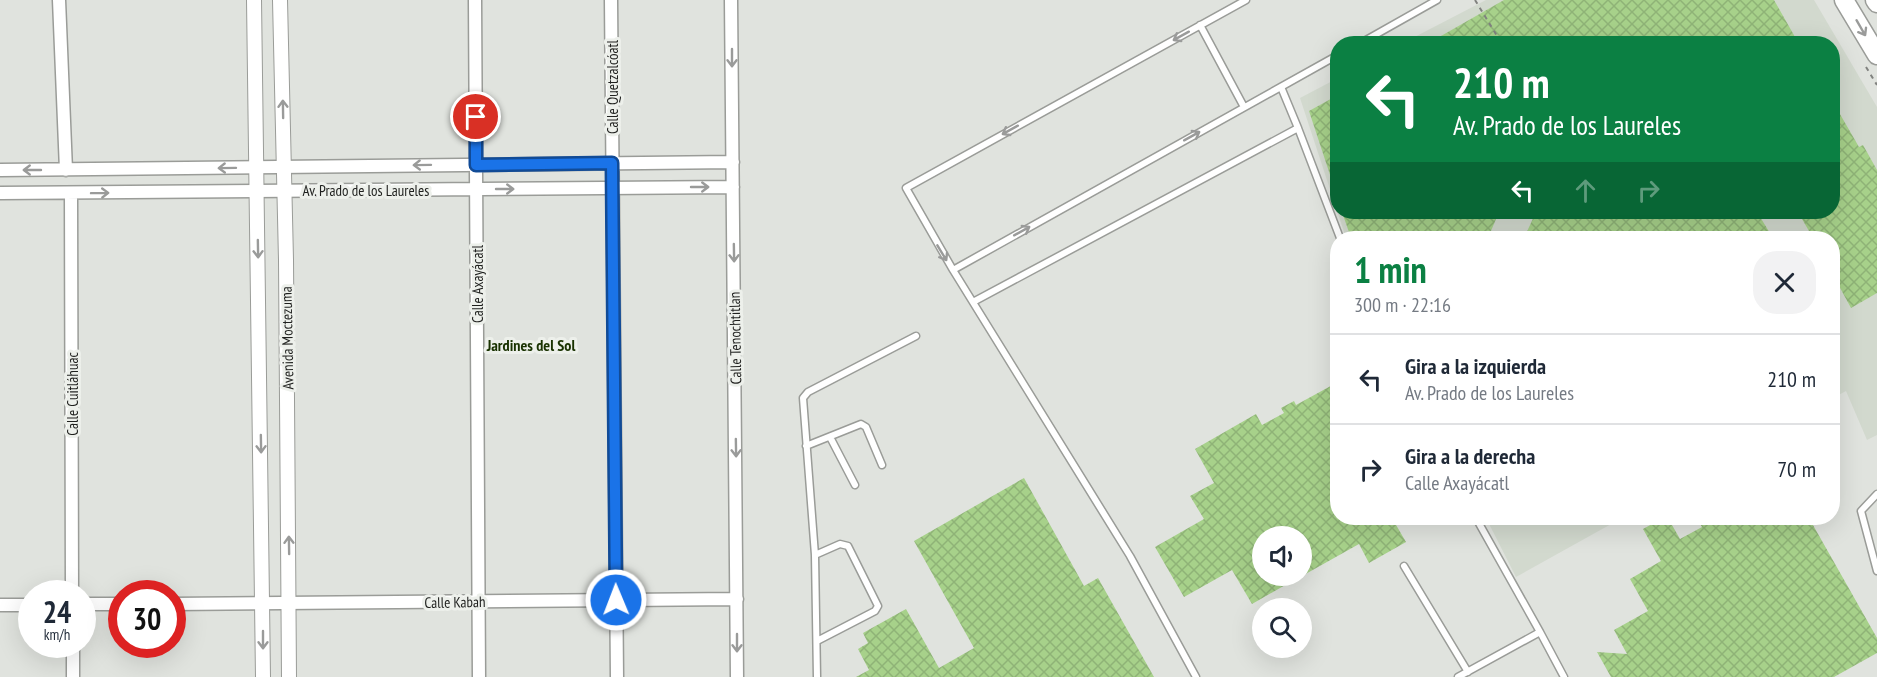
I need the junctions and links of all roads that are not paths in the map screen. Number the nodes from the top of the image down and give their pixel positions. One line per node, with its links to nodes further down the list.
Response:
1 (59, 0): 23 (street)
2 (254, 0): 21 (street, Avenida Moctezuma)
3 (280, 0): 20 (street, Avenida Moctezuma, one-way to 3)
4 (475, 0): 19 (street, Calle Axayácatl)
5 (611, 0): 18 (street, Calle Quetzalcóatl)
6 (731, 0): 17 (street, Calle Tenochtitlan, one-way to 17)
7 (1246, 0): 10 (lane)
8 (1437, 0): 11 (lane)
9 (1844, 0): 12 (main road, one-way to 12)
10 (1200, 25): 15 (lane); 32 (lane, one-way to 32)
11 (1373, 36)
12 (1877, 55)
13 (1330, 60): 14 (lane)
14 (1279, 89): 15 (lane); 16 (lane)
15 (1244, 107): 32 (lane, one-way to 15)
16 (1298, 128): 31 (lane); 33 (lane)
17 (733, 162): 18 (street, Av. Prado de los Laureles); 24 (street, Calle Tenochtitlan)
18 (612, 163): 19 (street, Av. Prado de los Laureles); 25 (street, Calle Quetzalcóatl)
19 (476, 165): 20 (street, Av. Prado de los Laureles, one-way to 20); 26 (street, Calle Axayácatl)
20 (284, 167): 21 (street, Av. Prado de los Laureles); 28 (street, Avenida Moctezuma)
21 (257, 168): 23 (street, Av. Prado de los Laureles, one-way to 23); 27 (street, Avenida Moctezuma)
22 (0, 170): 23 (street, Av. Prado de los Laureles, one-way to 22)
23 (66, 170)
24 (733, 187): 25 (street, Av. Prado de los Laureles, one-way to 24); 45 (street, Calle Tenochtitlan, one-way to 45)
25 (612, 188): 26 (street, Av. Prado de los Laureles, one-way to 25); 46 (street, Calle Quetzalcóatl)
26 (476, 189): 28 (street, Av. Prado de los Laureles); 47 (street, Calle Axayácatl)
27 (257, 190): 28 (street, Av. Prado de los Laureles); 29 (street, Av. Prado de los Laureles, one-way to 27); 48 (street, Avenida Moctezuma, one-way to 48)
28 (285, 190): 49 (street, Avenida Moctezuma, one-way to 28)
29 (71, 193): 30 (street, Av. Prado de los Laureles); 44 (street, Calle Cuitláhuac)
30 (0, 194)
31 (1330, 212)
32 (952, 270): 33 (lane)
33 (973, 302): 64 (lane)
34 (916, 336): 36 (lane)
35 (830, 437): 36 (lane); 37 (lane); 38 (lane)
36 (806, 446): 41 (lane)
37 (882, 465)
38 (855, 485)
39 (1877, 494): 43 (lane)
40 (1480, 525): 53 (lane)
41 (815, 555): 54 (lane); 54 (lane)
42 (1404, 566): 56 (lane)
43 (1877, 571)
44 (72, 580)
45 (737, 599): 46 (street, Calle Kabah); 62 (street, Calle Tenochtitlan, one-way to 62)
46 (616, 600): 47 (street, Calle Kabah); 61 (street, Calle Quetzalcóatl)
47 (478, 602): 49 (street, Calle Kabah); 60 (street, Calle Axayácatl)
48 (263, 603): 49 (street, Calle Kabah); 50 (street, Calle Kabah); 58 (street, Avenida Moctezuma, one-way to 58)
49 (289, 603): 59 (street, Avenida Moctezuma)
50 (186, 604)
51 (0, 605): 52 (street)
52 (18, 605)
53 (1540, 632): 56 (lane); 66 (lane)
54 (817, 641): 63 (lane)
55 (73, 658): 57 (street)
56 (1468, 672): 65 (lane)
57 (73, 677)
58 (263, 677)
59 (289, 677)
60 (479, 677)
61 (617, 677)
62 (737, 677)
63 (818, 677)
64 (1196, 677)
65 (1458, 677)
66 (1564, 677)

